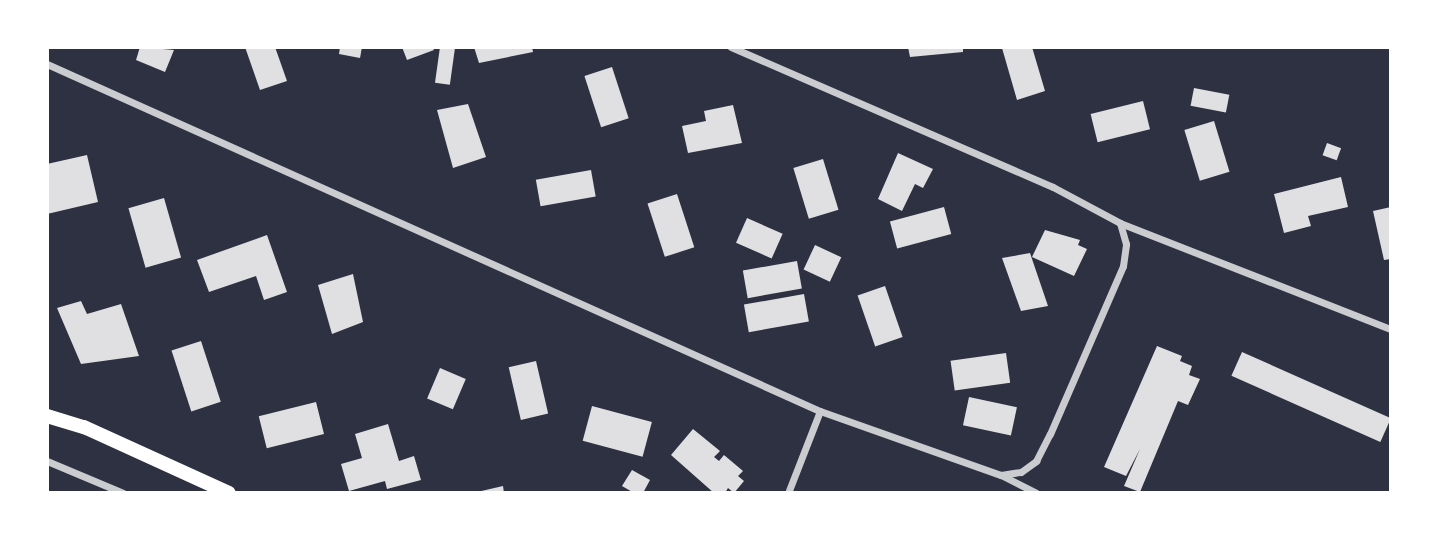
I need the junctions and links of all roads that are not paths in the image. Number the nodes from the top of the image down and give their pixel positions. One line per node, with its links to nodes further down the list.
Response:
1 (732, 47): 3 (street)
2 (47, 64): 5 (street)
3 (1120, 223): 4 (street); 8 (street)
4 (1391, 329)
5 (820, 411): 8 (street); 11 (street)
6 (47, 416): 10 (main road)
7 (47, 461): 9 (street)
8 (1001, 475): 12 (street)
9 (123, 493)
10 (229, 493)
11 (789, 493)
12 (1036, 493)

